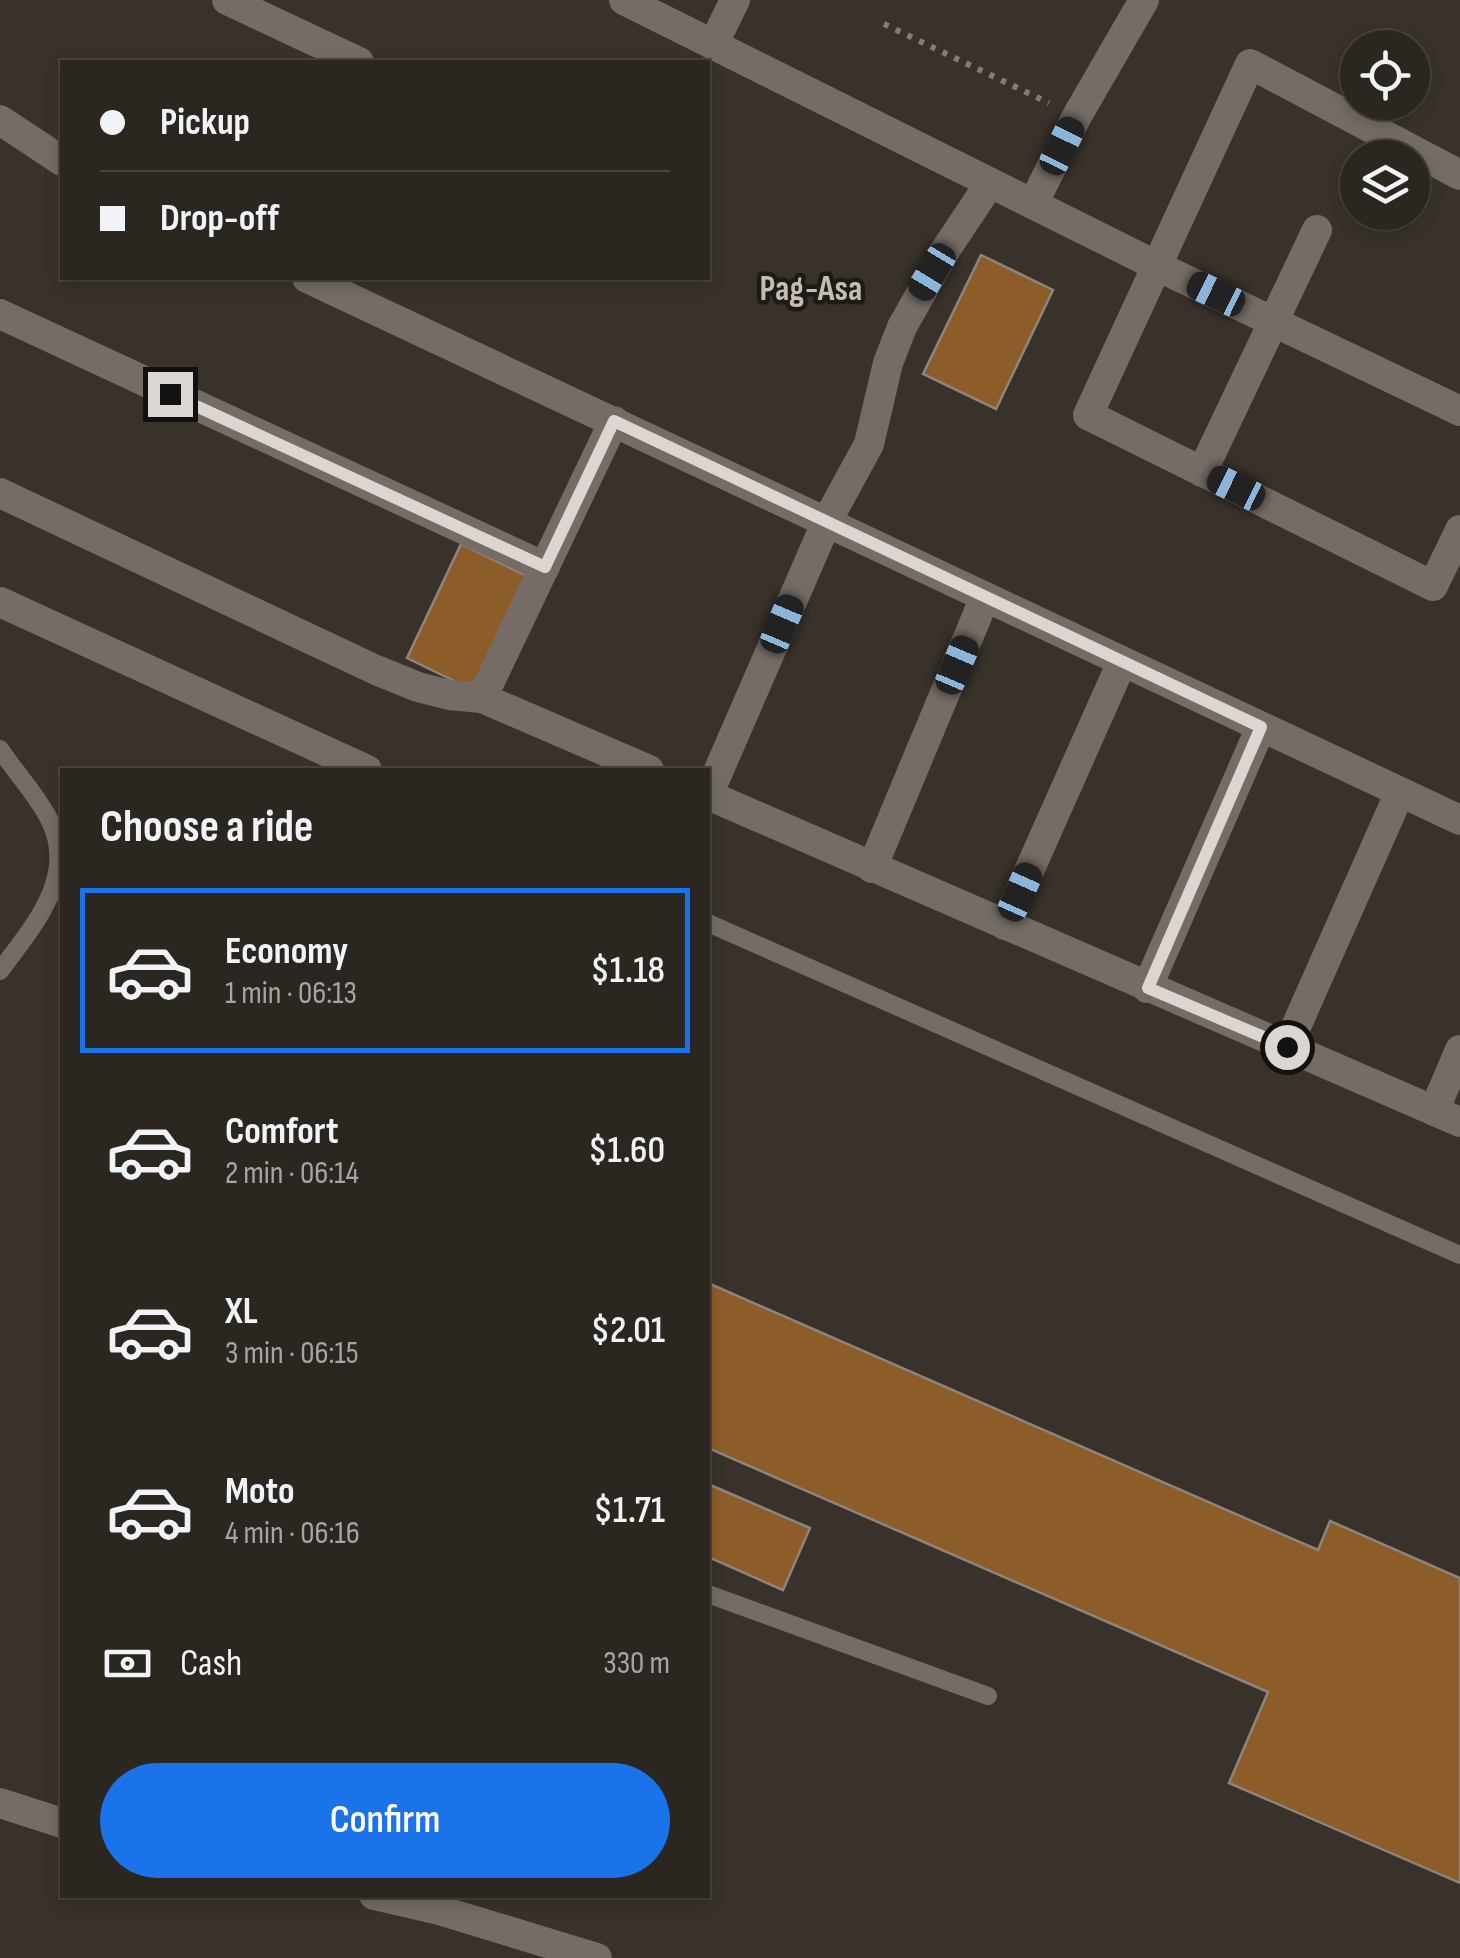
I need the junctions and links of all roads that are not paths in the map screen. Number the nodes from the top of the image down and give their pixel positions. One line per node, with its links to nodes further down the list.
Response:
1 (227, 0): 6 (street)
2 (624, 0): 5 (street)
3 (734, 0): 5 (street)
4 (1141, 1): 11 (street)
5 (713, 45): 10 (street)
6 (355, 60)
7 (0, 120): 8 (street)
8 (60, 160)
9 (1460, 174): 13 (street)
10 (990, 183): 11 (street); 21 (street)
11 (1033, 204): 13 (street)
12 (1317, 230): 16 (street)
13 (1158, 266): 16 (street); 19 (street)
14 (311, 280): 18 (street)
15 (0, 314): 23 (street)
16 (1274, 322): 17 (street); 19 (street)
17 (1460, 411)
18 (614, 421): 21 (street); 23 (street)
19 (1202, 472): 22 (street)
20 (0, 492): 27 (street)
21 (826, 522): 24 (street); 32 (street)
22 (1460, 530)
23 (545, 567): 27 (street)
24 (985, 597): 26 (street); 36 (street)
25 (0, 602): 30 (street)
26 (1122, 662): 28 (street); 38 (street)
27 (482, 698): 31 (street)
28 (1261, 727): 33 (street); 40 (street)
29 (0, 749): 39 (lane)
30 (362, 768)
31 (644, 768)
32 (710, 790)
33 (1400, 792): 35 (street); 41 (street)
34 (710, 796): 36 (street)
35 (1460, 820)
36 (872, 868): 38 (street)
37 (710, 924): 44 (lane)
38 (1005, 925): 40 (street)
39 (0, 971)
40 (1148, 988): 41 (street)
41 (1287, 1047): 43 (street)
42 (1460, 1050): 43 (street)
43 (1447, 1116)
44 (1460, 1255)
45 (710, 1595): 46 (lane)
46 (988, 1696)
47 (0, 1803): 48 (street)
48 (60, 1822)
49 (387, 1898): 50 (street)
50 (597, 1958)

